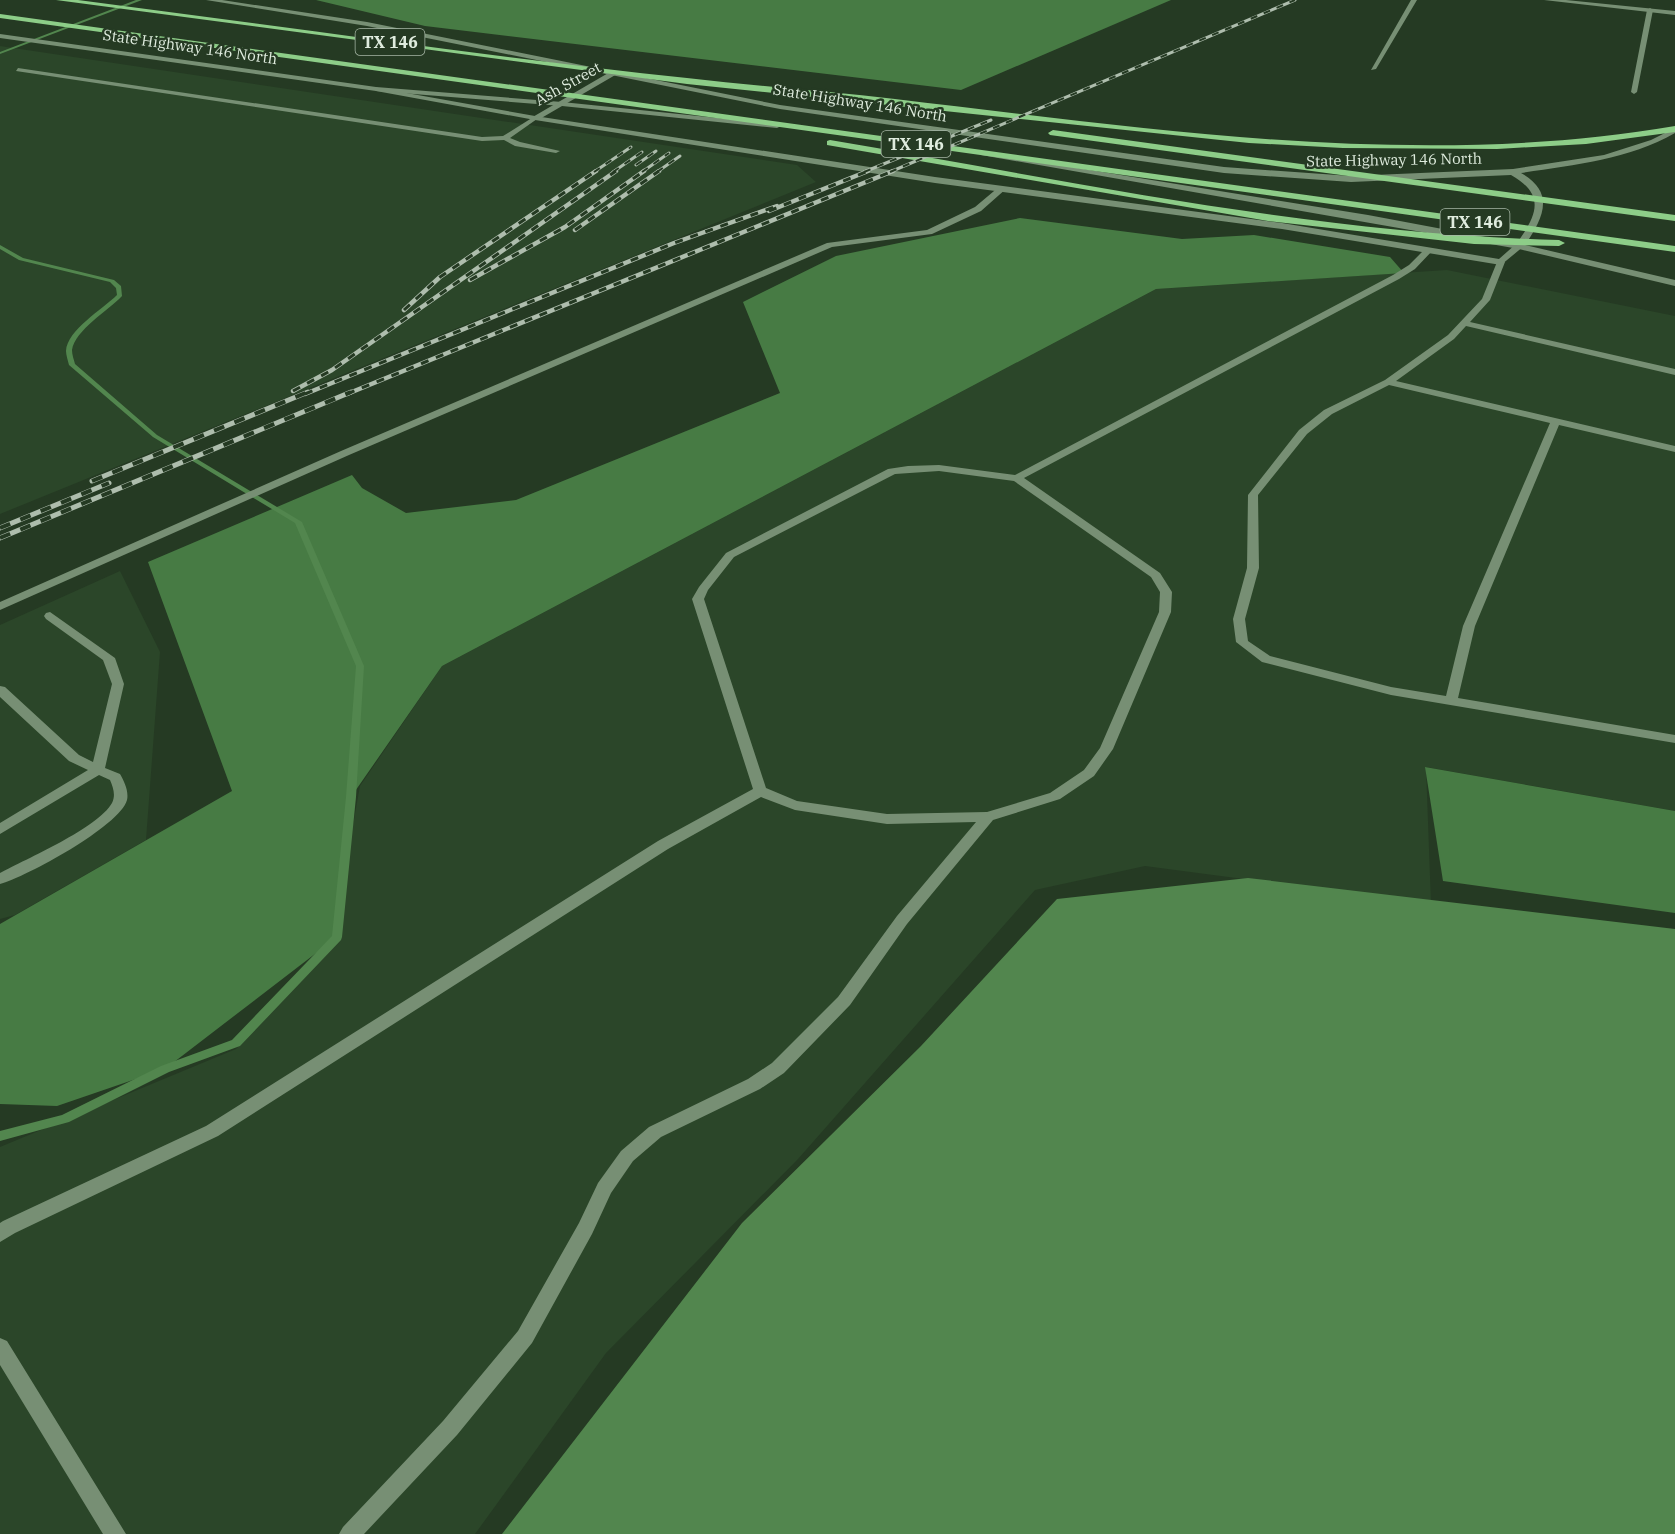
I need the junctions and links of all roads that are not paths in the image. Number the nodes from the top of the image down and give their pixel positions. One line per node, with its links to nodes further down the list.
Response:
1 (60, 0): 12 (highway, TX 146)
2 (209, 0): 11 (main road, State Highway 146 North)
3 (1413, 0): 9 (lane)
4 (1547, 0): 5 (main road)
5 (1650, 10): 6 (main road); 14 (lane)
6 (1675, 13)
7 (0, 16): 15 (highway, TX 146)
8 (0, 36): 13 (main road, State Highway 146 North)
9 (1373, 69)
10 (18, 70): 21 (lane)
11 (613, 74): 16 (main road, Ash Street); 23 (main road, State Highway 146 North)
12 (687, 81): 18 (highway, TX 146); 19 (highway)
13 (376, 89): 16 (main road, State Highway 146 North); 17 (main road, State Highway 146 North)
14 (1634, 92)
15 (556, 93): 26 (highway); 28 (highway, TX 146)
16 (562, 104): 17 (main road, Ash Street); 27 (main road, State Highway 146 North)
17 (535, 118): 21 (lane); 24 (main road, State Highway 146 North)
18 (953, 120)
19 (1675, 130): 23 (main road, State Highway 146 North)
20 (1044, 132): 25 (highway, TX 146)
21 (505, 138): 22 (lane)
22 (556, 151)
23 (1513, 172): 27 (main road)
24 (1003, 188): 29 (main road, State Highway 146 North); 38 (lane)
25 (1675, 218)
26 (1675, 239)
27 (1519, 246): 30 (main road); 31 (main road, State Highway 146 North)
28 (1675, 249)
29 (1429, 250): 30 (main road, State Highway 146 North); 37 (lane)
30 (1501, 262): 32 (lane)
31 (1675, 283)
32 (1464, 323): 33 (lane); 34 (lane)
33 (1675, 372)
34 (1388, 382): 35 (lane); 41 (lane)
35 (1555, 423): 36 (lane); 41 (lane)
36 (1675, 449)
37 (1017, 478): 44 (lane); 45 (lane)
38 (0, 606)
39 (50, 616): 43 (lane)
40 (0, 690): 43 (lane)
41 (1450, 701): 42 (lane)
42 (1675, 739)
43 (98, 770): 46 (lane); 47 (lane)
44 (760, 791): 45 (lane); 48 (lane)
45 (988, 817): 51 (lane)
46 (0, 829)
47 (0, 879)
48 (0, 1234)
49 (0, 1347): 50 (lane)
50 (115, 1534)
51 (351, 1534)

